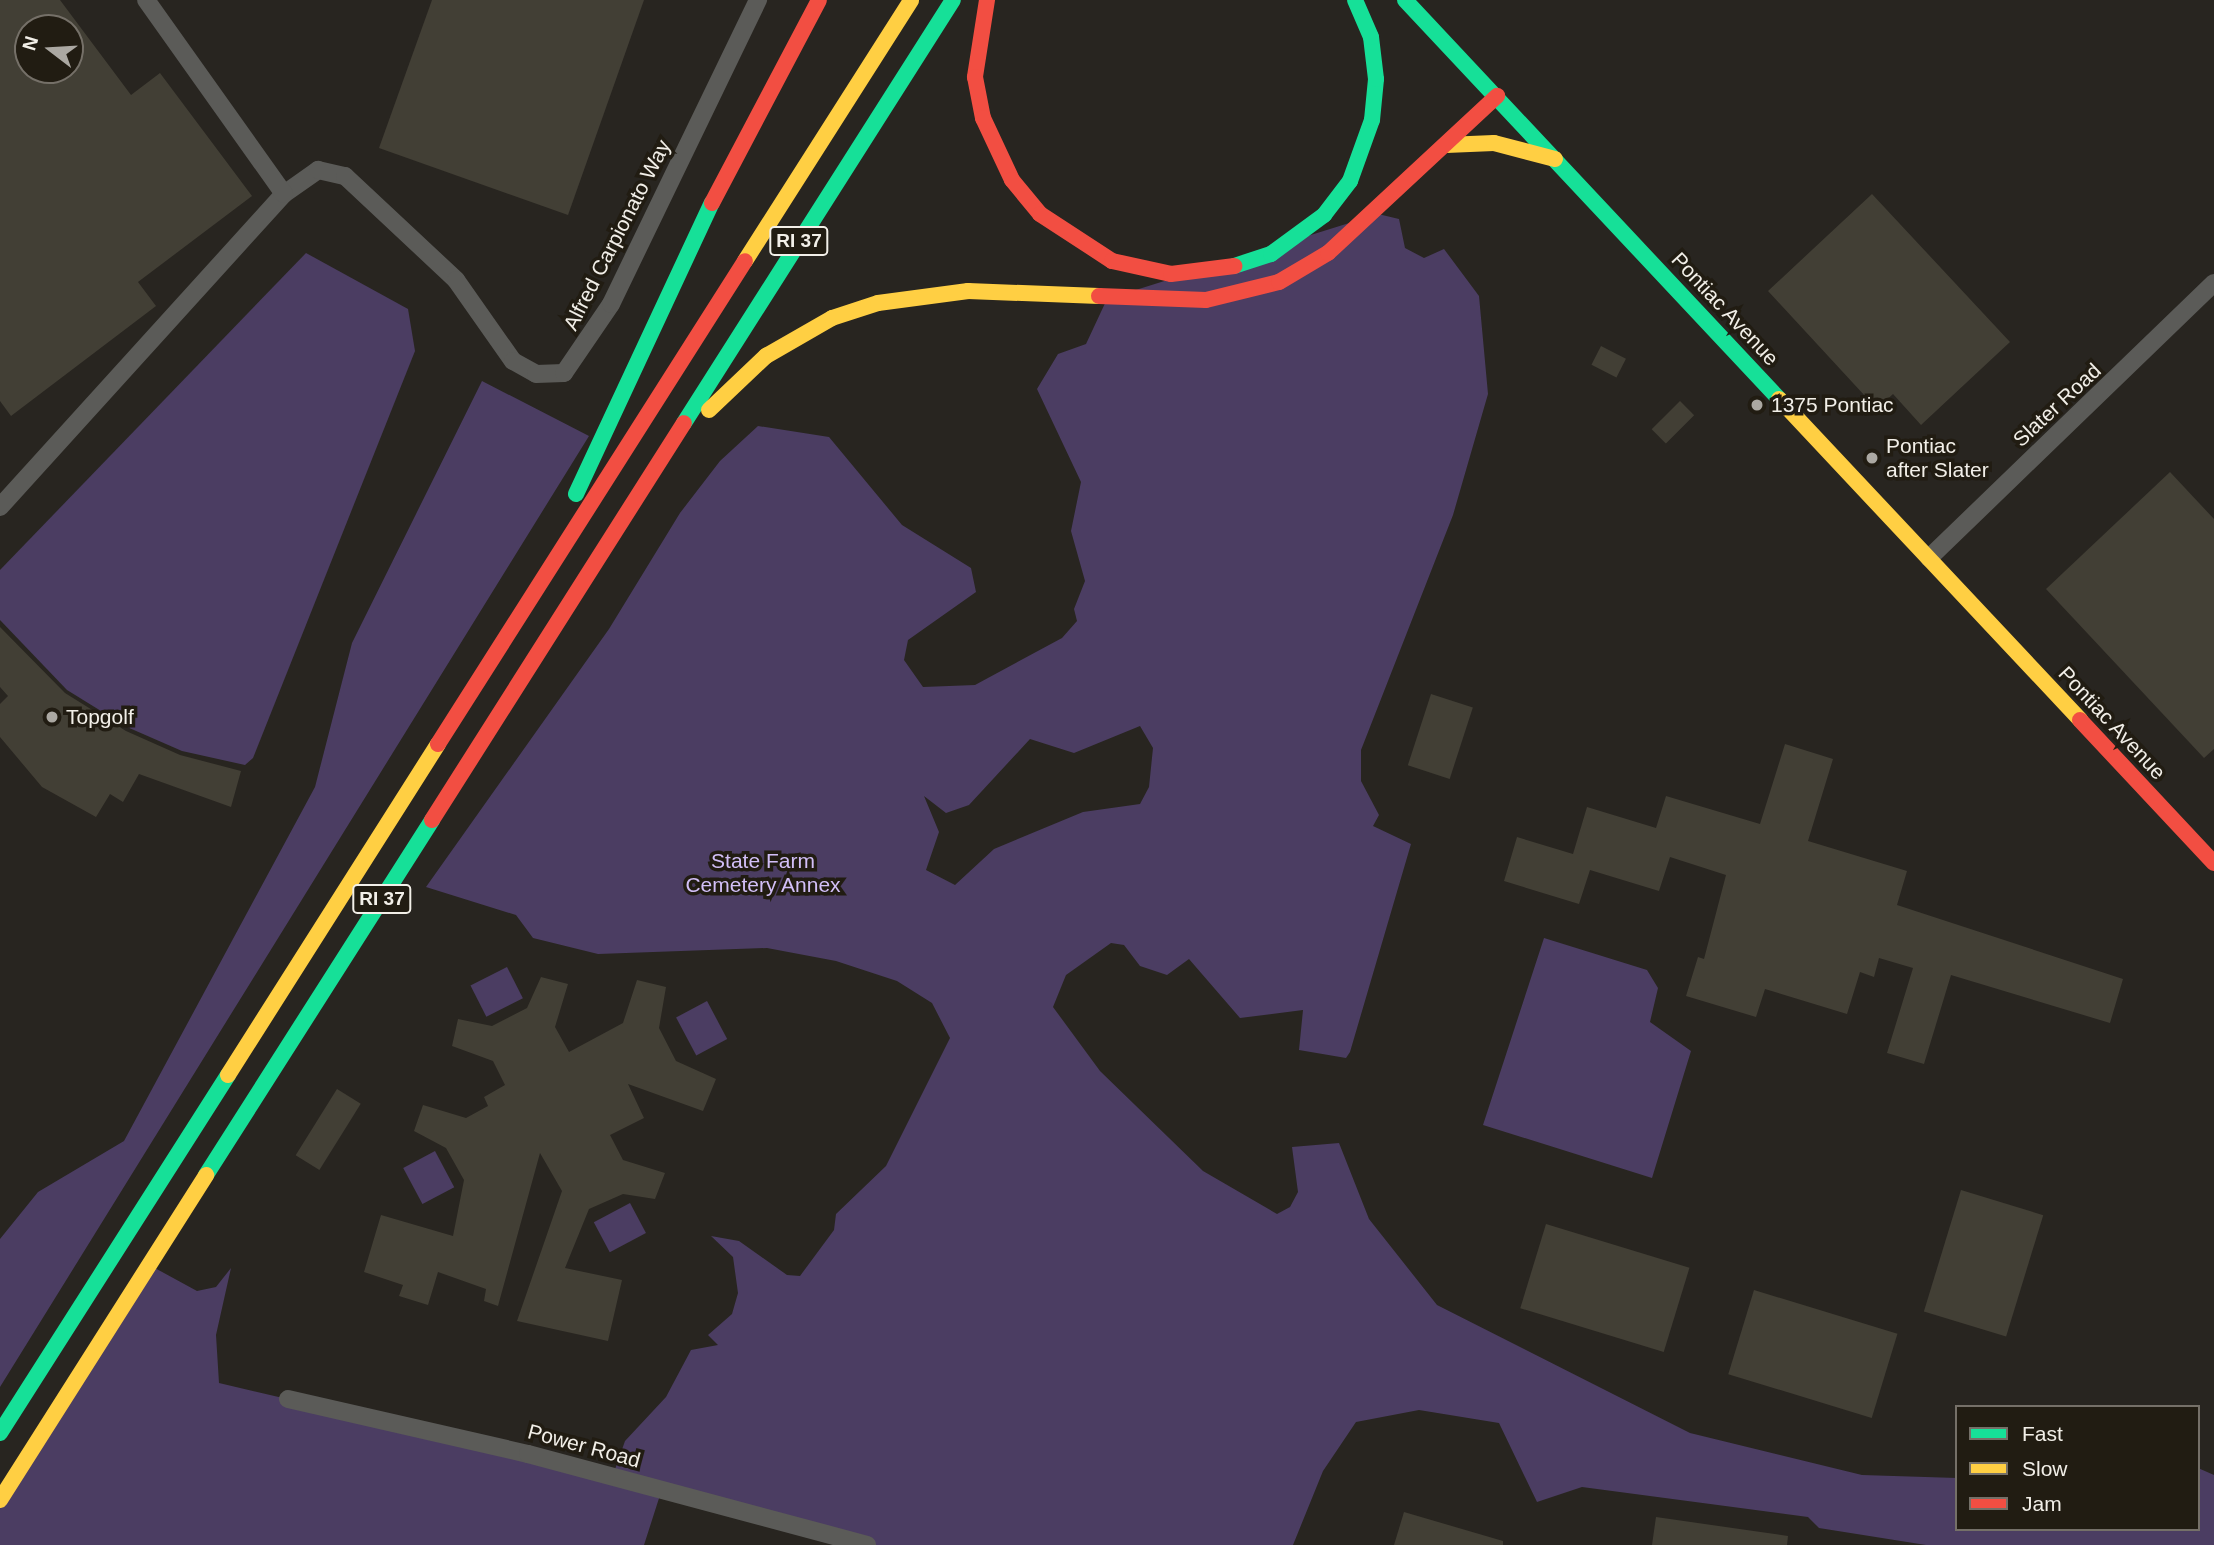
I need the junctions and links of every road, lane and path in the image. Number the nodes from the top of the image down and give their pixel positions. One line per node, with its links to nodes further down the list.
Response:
1 (146, 0): 12 (street)
2 (758, 0): 12 (street, Alfred Carpionato Way)
3 (819, 0): 17 (main road)
4 (911, 0): 17 (main road, RI 37)
5 (953, 0): 14 (main road, RI 37)
6 (987, 0): 7 (main road)
7 (1356, 0)
8 (1405, 0): 9 (main road, Pontiac Avenue)
9 (1497, 96): 10 (main road); 11 (main road, Pontiac Avenue)
10 (1446, 145): 11 (main road); 14 (main road)
11 (1555, 159): 16 (main road, Pontiac Avenue)
12 (285, 194): 15 (street)
13 (2214, 282): 16 (street, Slater Road)
14 (646, 483): 23 (main road, RI 37)
15 (0, 507)
16 (1929, 558): 18 (main road, Pontiac Avenue)
17 (473, 691): 19 (main road, RI 37)
18 (2214, 863)
19 (28, 1390): 21 (main road); 22 (main road, RI 37)
20 (288, 1399): 26 (street, Power Road)
21 (0, 1424)
22 (0, 1433)
23 (19, 1471): 24 (main road, RI 37); 25 (main road)
24 (0, 1500)
25 (0, 1511)
26 (867, 1545)

